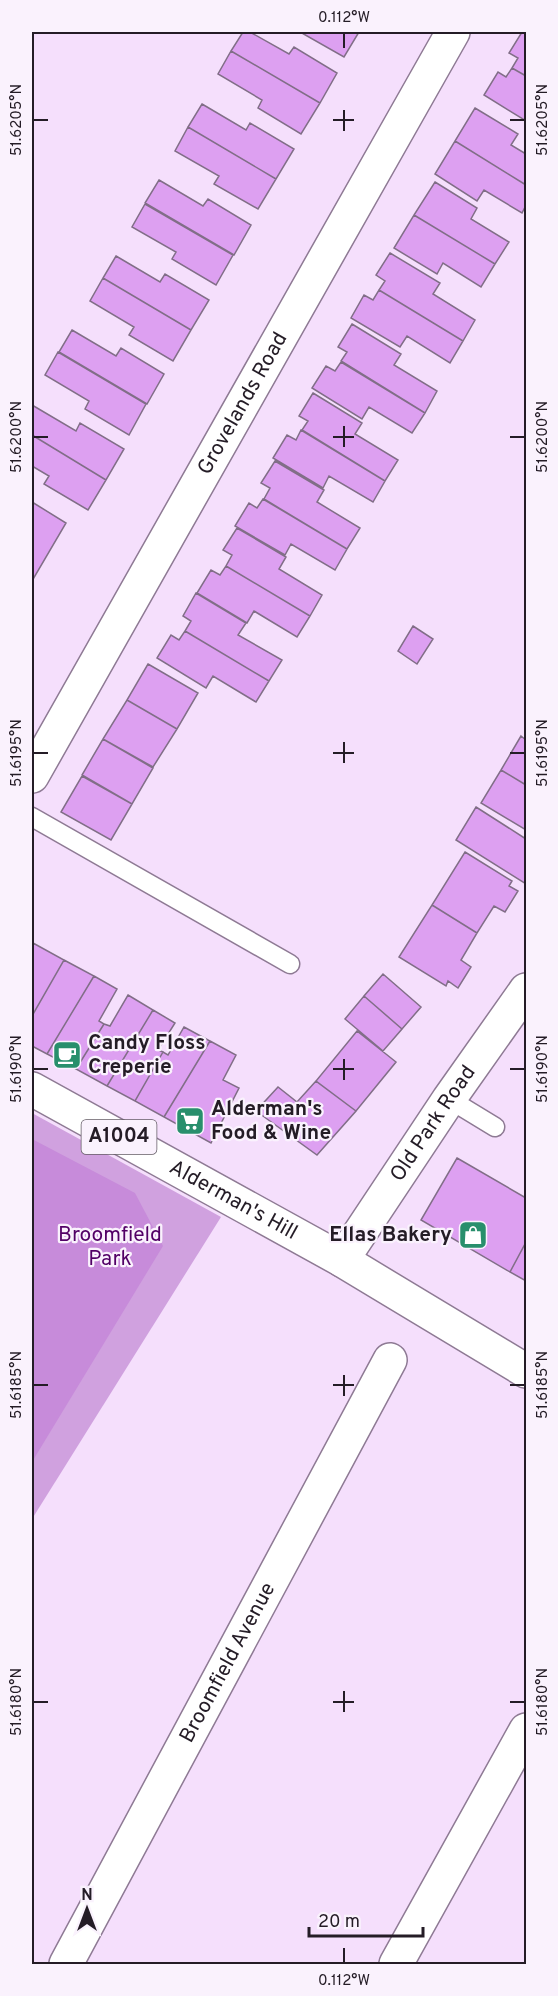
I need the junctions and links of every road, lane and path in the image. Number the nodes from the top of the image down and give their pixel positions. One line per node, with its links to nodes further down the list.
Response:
1 (453, 32): 2 (street, Grovelands Road)
2 (32, 776)
3 (32, 818): 4 (lane)
4 (290, 964)
5 (526, 990): 7 (street, Old Park Road)
6 (32, 1089): 9 (street, Alderman's Hill / A1004)
7 (449, 1099): 8 (lane); 9 (street, Old Park Road)
8 (495, 1127)
9 (342, 1260): 11 (street, Alderman's Hill / A1004)
10 (390, 1359): 13 (street, Broomfield Avenue)
11 (526, 1371)
12 (526, 1730): 14 (street)
13 (66, 1965)
14 (396, 1965)

